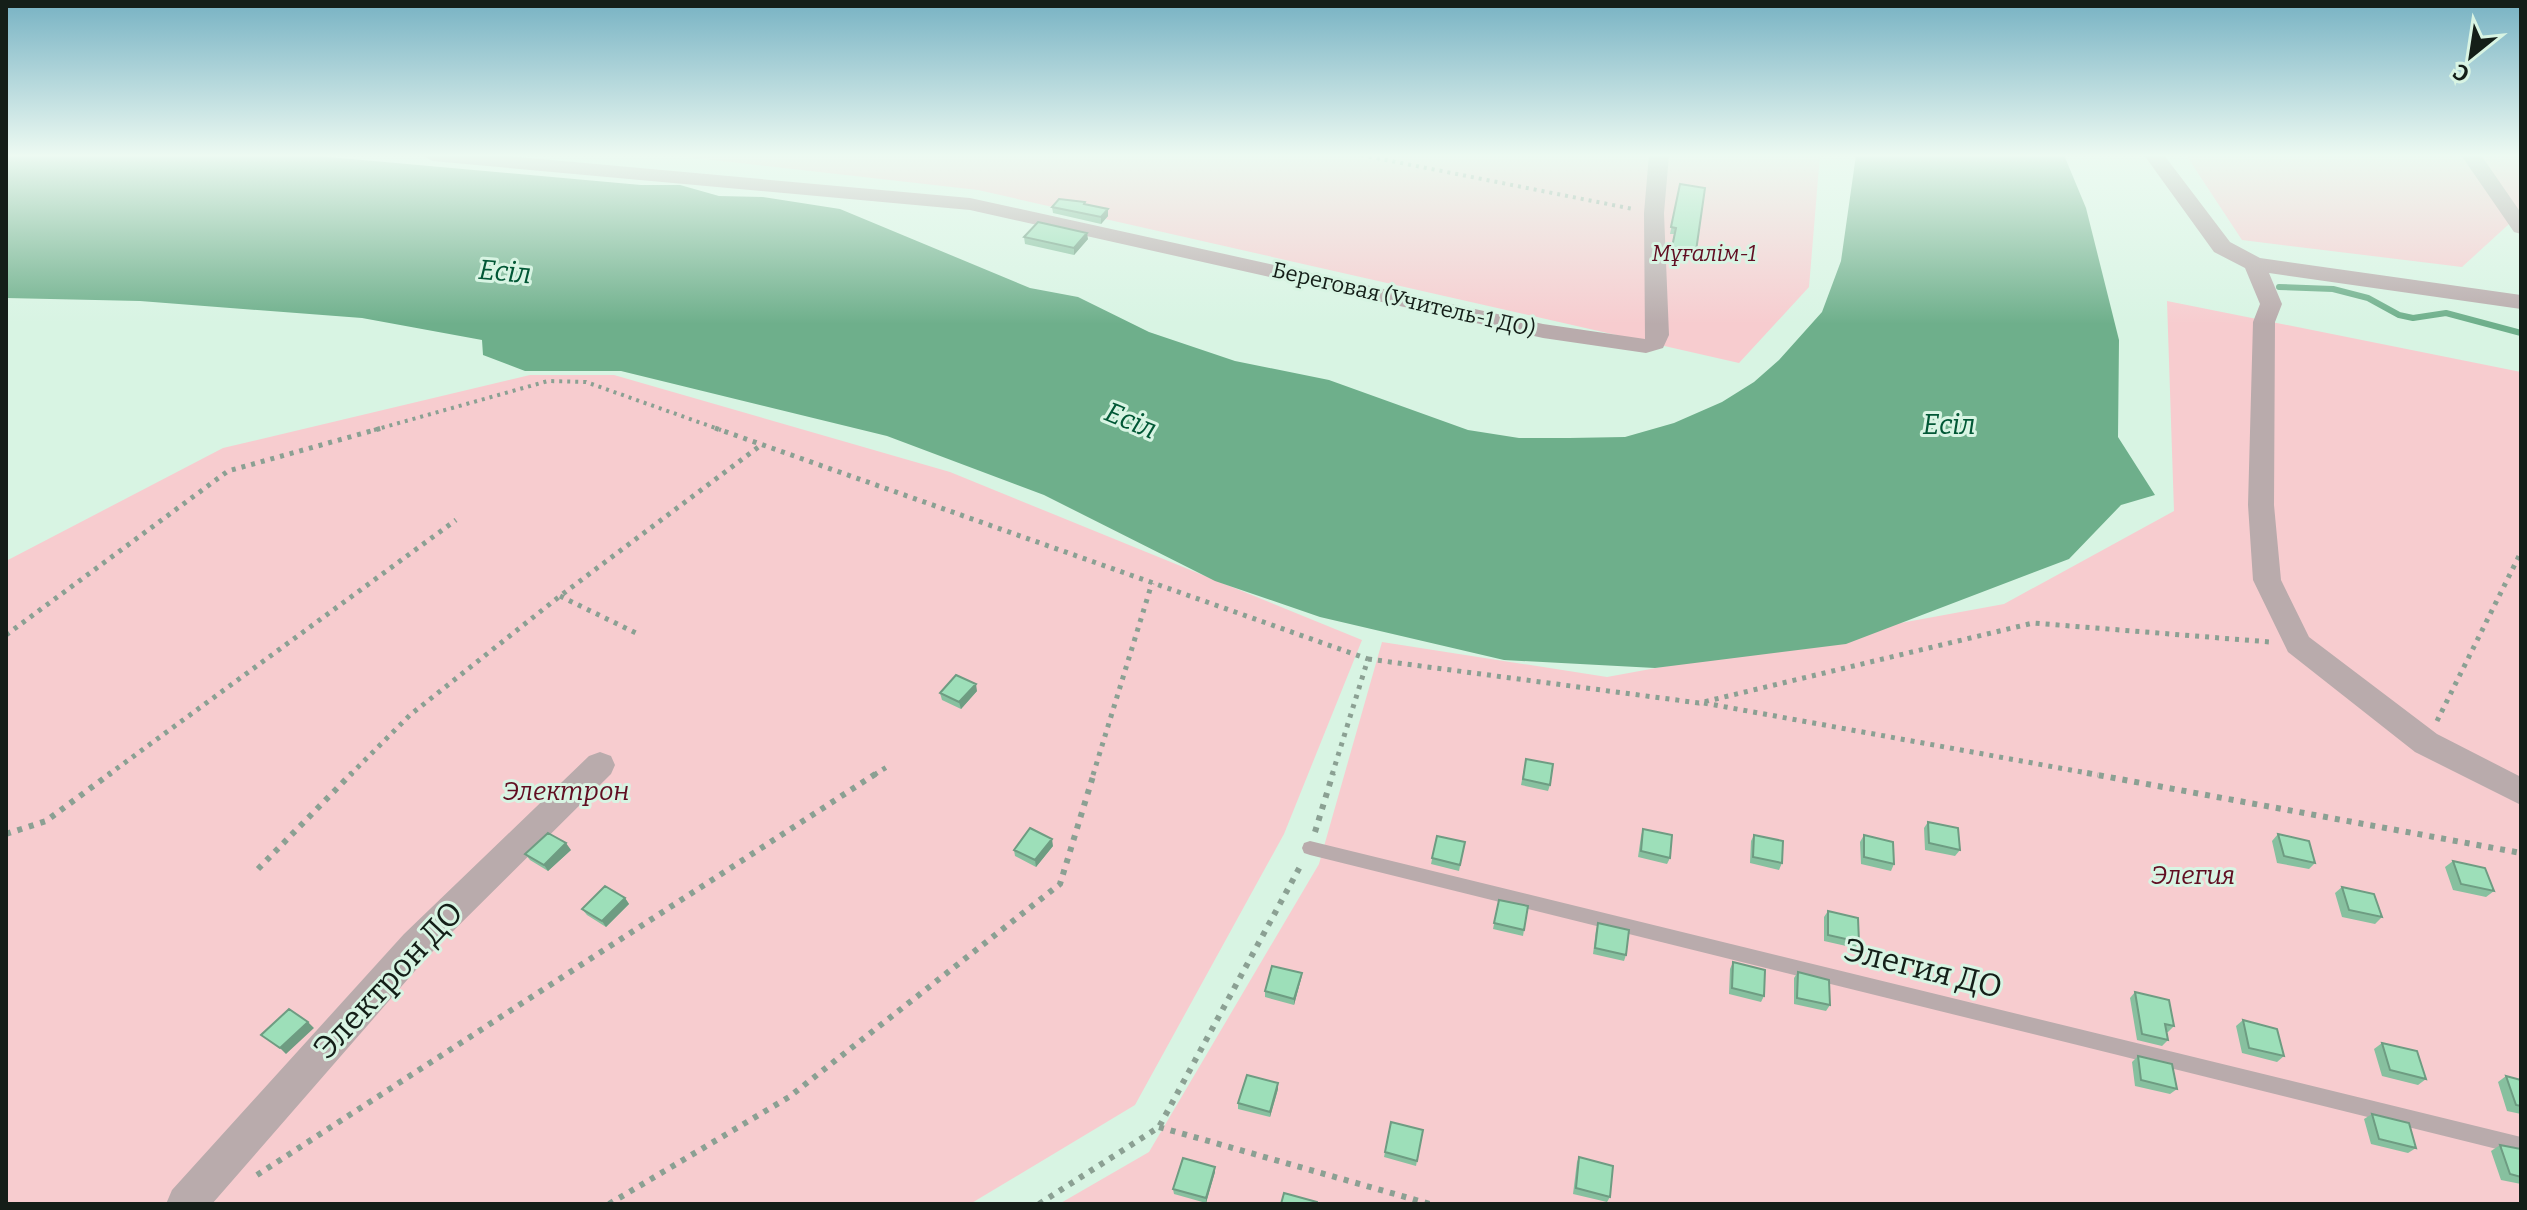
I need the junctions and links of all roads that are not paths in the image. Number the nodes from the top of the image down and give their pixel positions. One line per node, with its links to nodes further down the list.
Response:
1 (1004, 211): 2 (street, Береговая (Учитель-1 ДО))
2 (1654, 211)
3 (2196, 211): 6 (street)
4 (2510, 211): 5 (street)
5 (2521, 228)
6 (2254, 264): 7 (street); 9 (street)
7 (2521, 302)
8 (600, 765): 12 (street, Электрон ДО)
9 (2521, 792)
10 (1310, 848): 11 (lane, Элегия ДО)
11 (2521, 1146)
12 (186, 1204)

